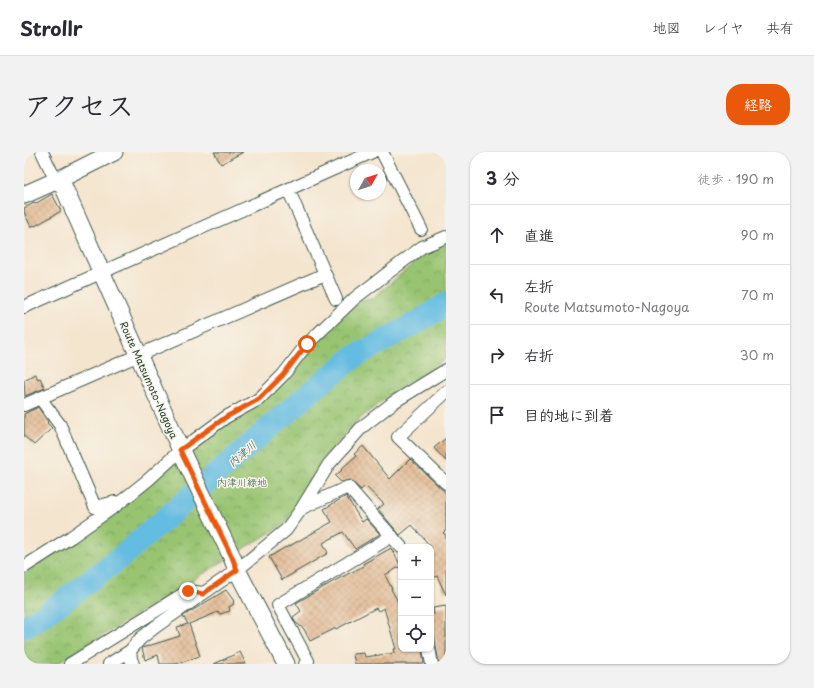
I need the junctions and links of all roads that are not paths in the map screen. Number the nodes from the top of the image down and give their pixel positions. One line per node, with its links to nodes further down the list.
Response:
1 (42, 152): 5 (street)
2 (114, 152): 5 (main road)
3 (372, 152): 6 (street)
4 (382, 152): 8 (street)
5 (58, 180): 7 (main road); 10 (main road, Route Matsumoto-Nagoya)
6 (288, 190): 10 (street); 11 (street)
7 (24, 195)
8 (421, 229)
9 (446, 237): 19 (street)
10 (102, 273): 13 (street); 14 (main road, Route Matsumoto-Nagoya)
11 (325, 274): 12 (street); 14 (street)
12 (336, 299)
13 (24, 307)
14 (138, 355): 17 (street); 19 (main road, Route Matsumoto-Nagoya)
15 (446, 370): 22 (street)
16 (446, 392): 20 (street)
17 (40, 398): 18 (street); 21 (street)
18 (24, 405)
19 (182, 453): 21 (street); 25 (main road, Route Matsumoto-Nagoya)
20 (446, 483)
21 (118, 504): 26 (street)
22 (302, 508): 23 (street); 25 (street)
23 (392, 536): 24 (street); 34 (street)
24 (399, 544)
25 (234, 563): 27 (street); 33 (main road, Route Matsumoto-Nagoya)
26 (24, 567)
27 (203, 594): 28 (street); 30 (street)
28 (130, 651): 31 (street); 32 (street)
29 (430, 652): 35 (street)
30 (70, 664)
31 (109, 664)
32 (133, 664)
33 (286, 664)
34 (305, 664)
35 (432, 664)

